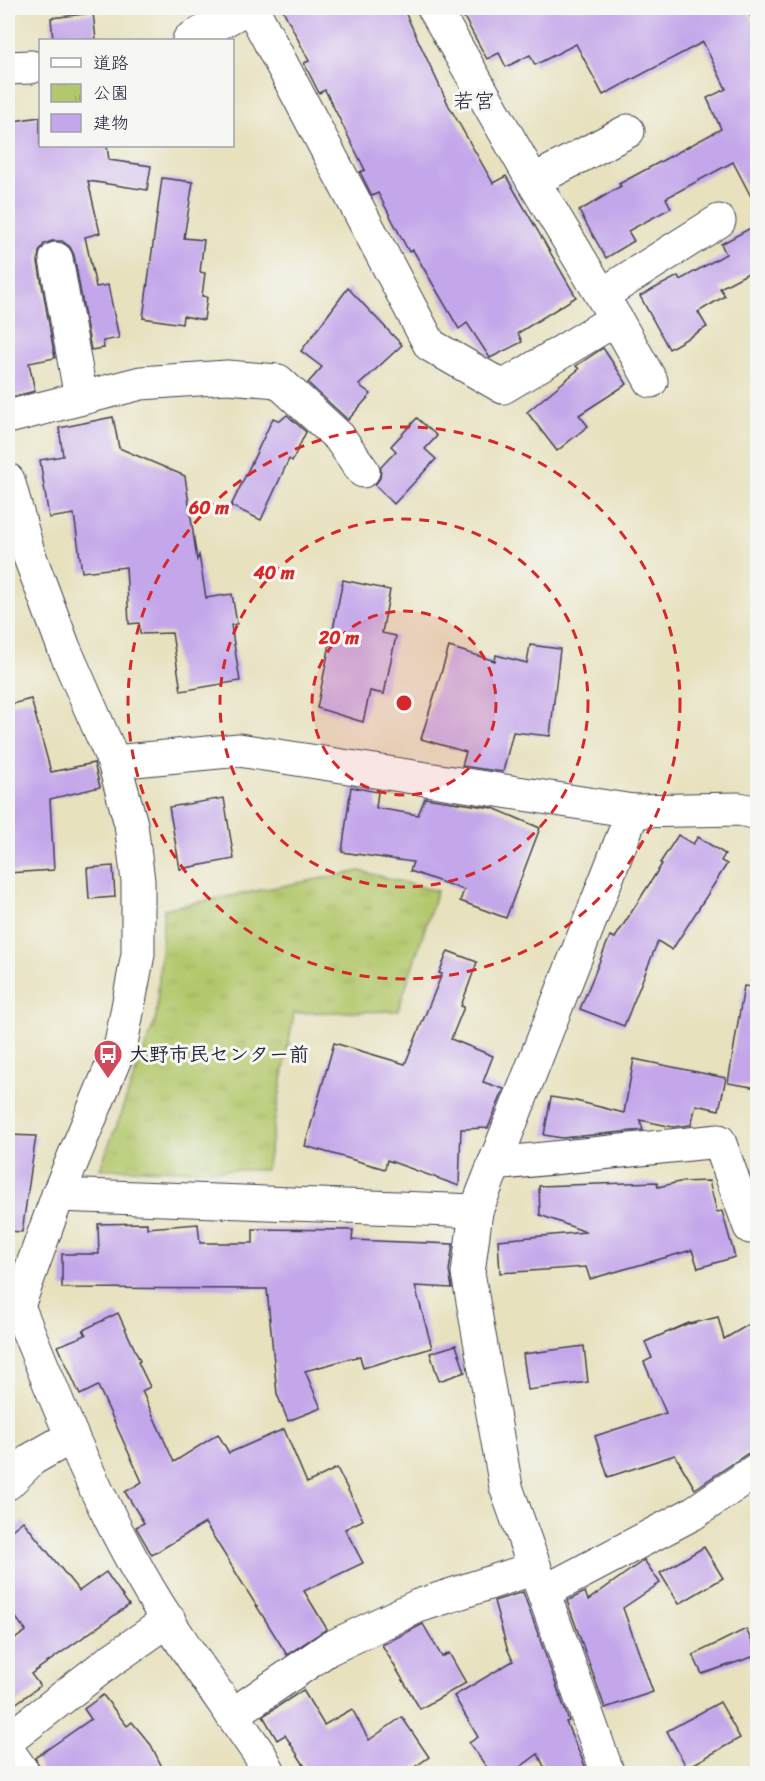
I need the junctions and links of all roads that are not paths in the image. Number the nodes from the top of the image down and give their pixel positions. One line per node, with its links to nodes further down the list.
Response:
1 (246, 8): 4 (street)
2 (252, 8): 9 (street)
3 (434, 8): 6 (street)
4 (191, 39)
5 (628, 130): 6 (street)
6 (533, 181): 9 (street)
7 (719, 221): 9 (street)
8 (56, 259): 11 (street)
9 (609, 307): 10 (street)
10 (651, 381)
11 (81, 398): 12 (street); 13 (street)
12 (8, 417)
13 (363, 471)
14 (8, 480): 15 (street)
15 (18, 556): 16 (street)
16 (114, 762): 17 (street); 20 (street)
17 (633, 811): 18 (street); 19 (street)
18 (758, 813)
19 (494, 1164): 21 (street); 22 (street)
20 (58, 1195): 21 (street); 23 (street)
21 (476, 1210): 27 (street)
22 (750, 1227)
23 (13, 1306): 24 (street)
24 (71, 1437): 26 (street); 28 (street)
25 (758, 1470): 27 (street)
26 (8, 1484)
27 (539, 1580): 29 (street); 34 (street)
28 (169, 1620): 29 (street); 30 (street)
29 (232, 1715): 33 (street)
30 (8, 1740)
31 (8, 1751): 32 (street)
32 (24, 1773)
33 (270, 1773)
34 (608, 1773)

